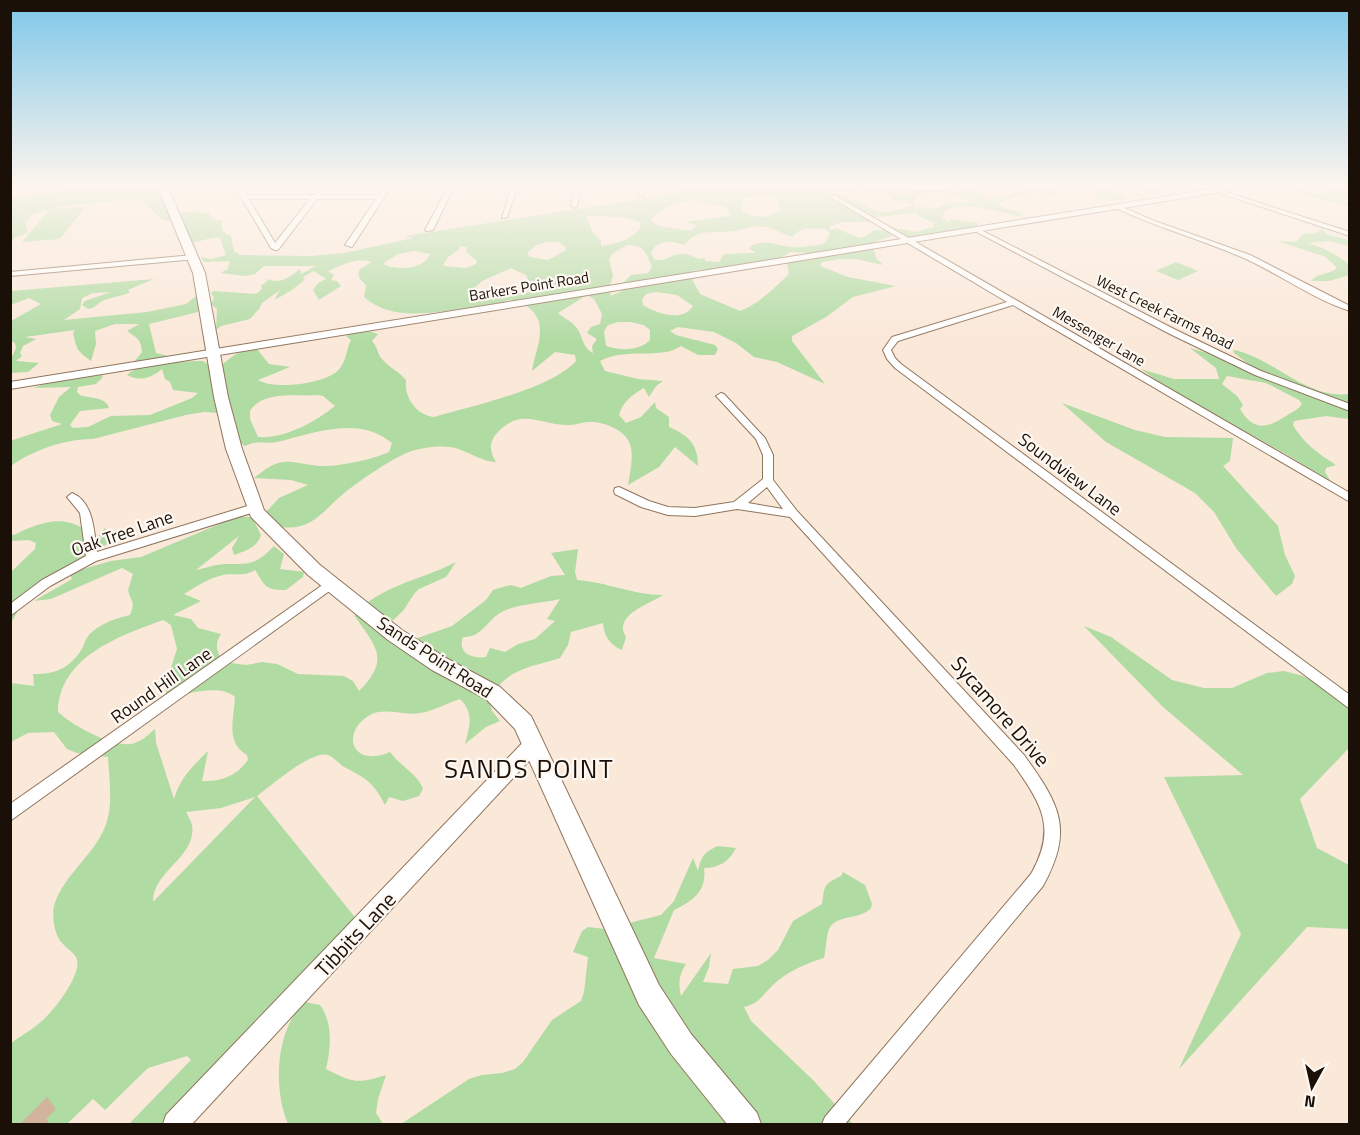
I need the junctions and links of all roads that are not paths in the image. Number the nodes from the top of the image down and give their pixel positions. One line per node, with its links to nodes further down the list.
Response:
1 (184, 238): 11 (main road, Sands Point Road)
2 (269, 238): 3 (street)
3 (283, 238)
4 (355, 238): 10 (street)
5 (906, 238): 9 (street, Messenger Lane)
6 (922, 238): 9 (street, Barkers Point Road)
7 (992, 238): 19 (street, West Creek Farms Road)
8 (1192, 238): 15 (street)
9 (910, 240): 14 (street, Messenger Lane); 16 (street, Barkers Point Road)
10 (350, 245)
11 (189, 250): 12 (street); 12 (street); 16 (main road, Sands Point Road)
12 (138, 262): 13 (street)
13 (10, 274)
14 (1014, 302): 23 (street, Messenger Lane); 30 (street, Soundview Lane)
15 (1350, 309)
16 (213, 353): 17 (street, Barkers Point Road); 25 (main road, Sands Point Road)
17 (10, 386)
18 (721, 396): 20 (street)
19 (1350, 408)
20 (768, 480): 24 (street); 26 (street, Sycamore Drive)
21 (619, 491): 24 (street)
22 (72, 497): 27 (street)
23 (1350, 498)
24 (737, 504): 26 (street)
25 (254, 508): 27 (street, Oak Tree Lane); 28 (main road, Sands Point Road)
26 (793, 514): 35 (street, Sycamore Drive)
27 (92, 558): 29 (street, Oak Tree Lane)
28 (331, 584): 31 (main road, Sands Point Road); 32 (street, Round Hill Lane)
29 (10, 611)
30 (1350, 703)
31 (534, 743): 33 (street, Tibbits Lane); 34 (main road, Sands Point Road)
32 (10, 814)
33 (175, 1125)
34 (746, 1125)
35 (832, 1125)

